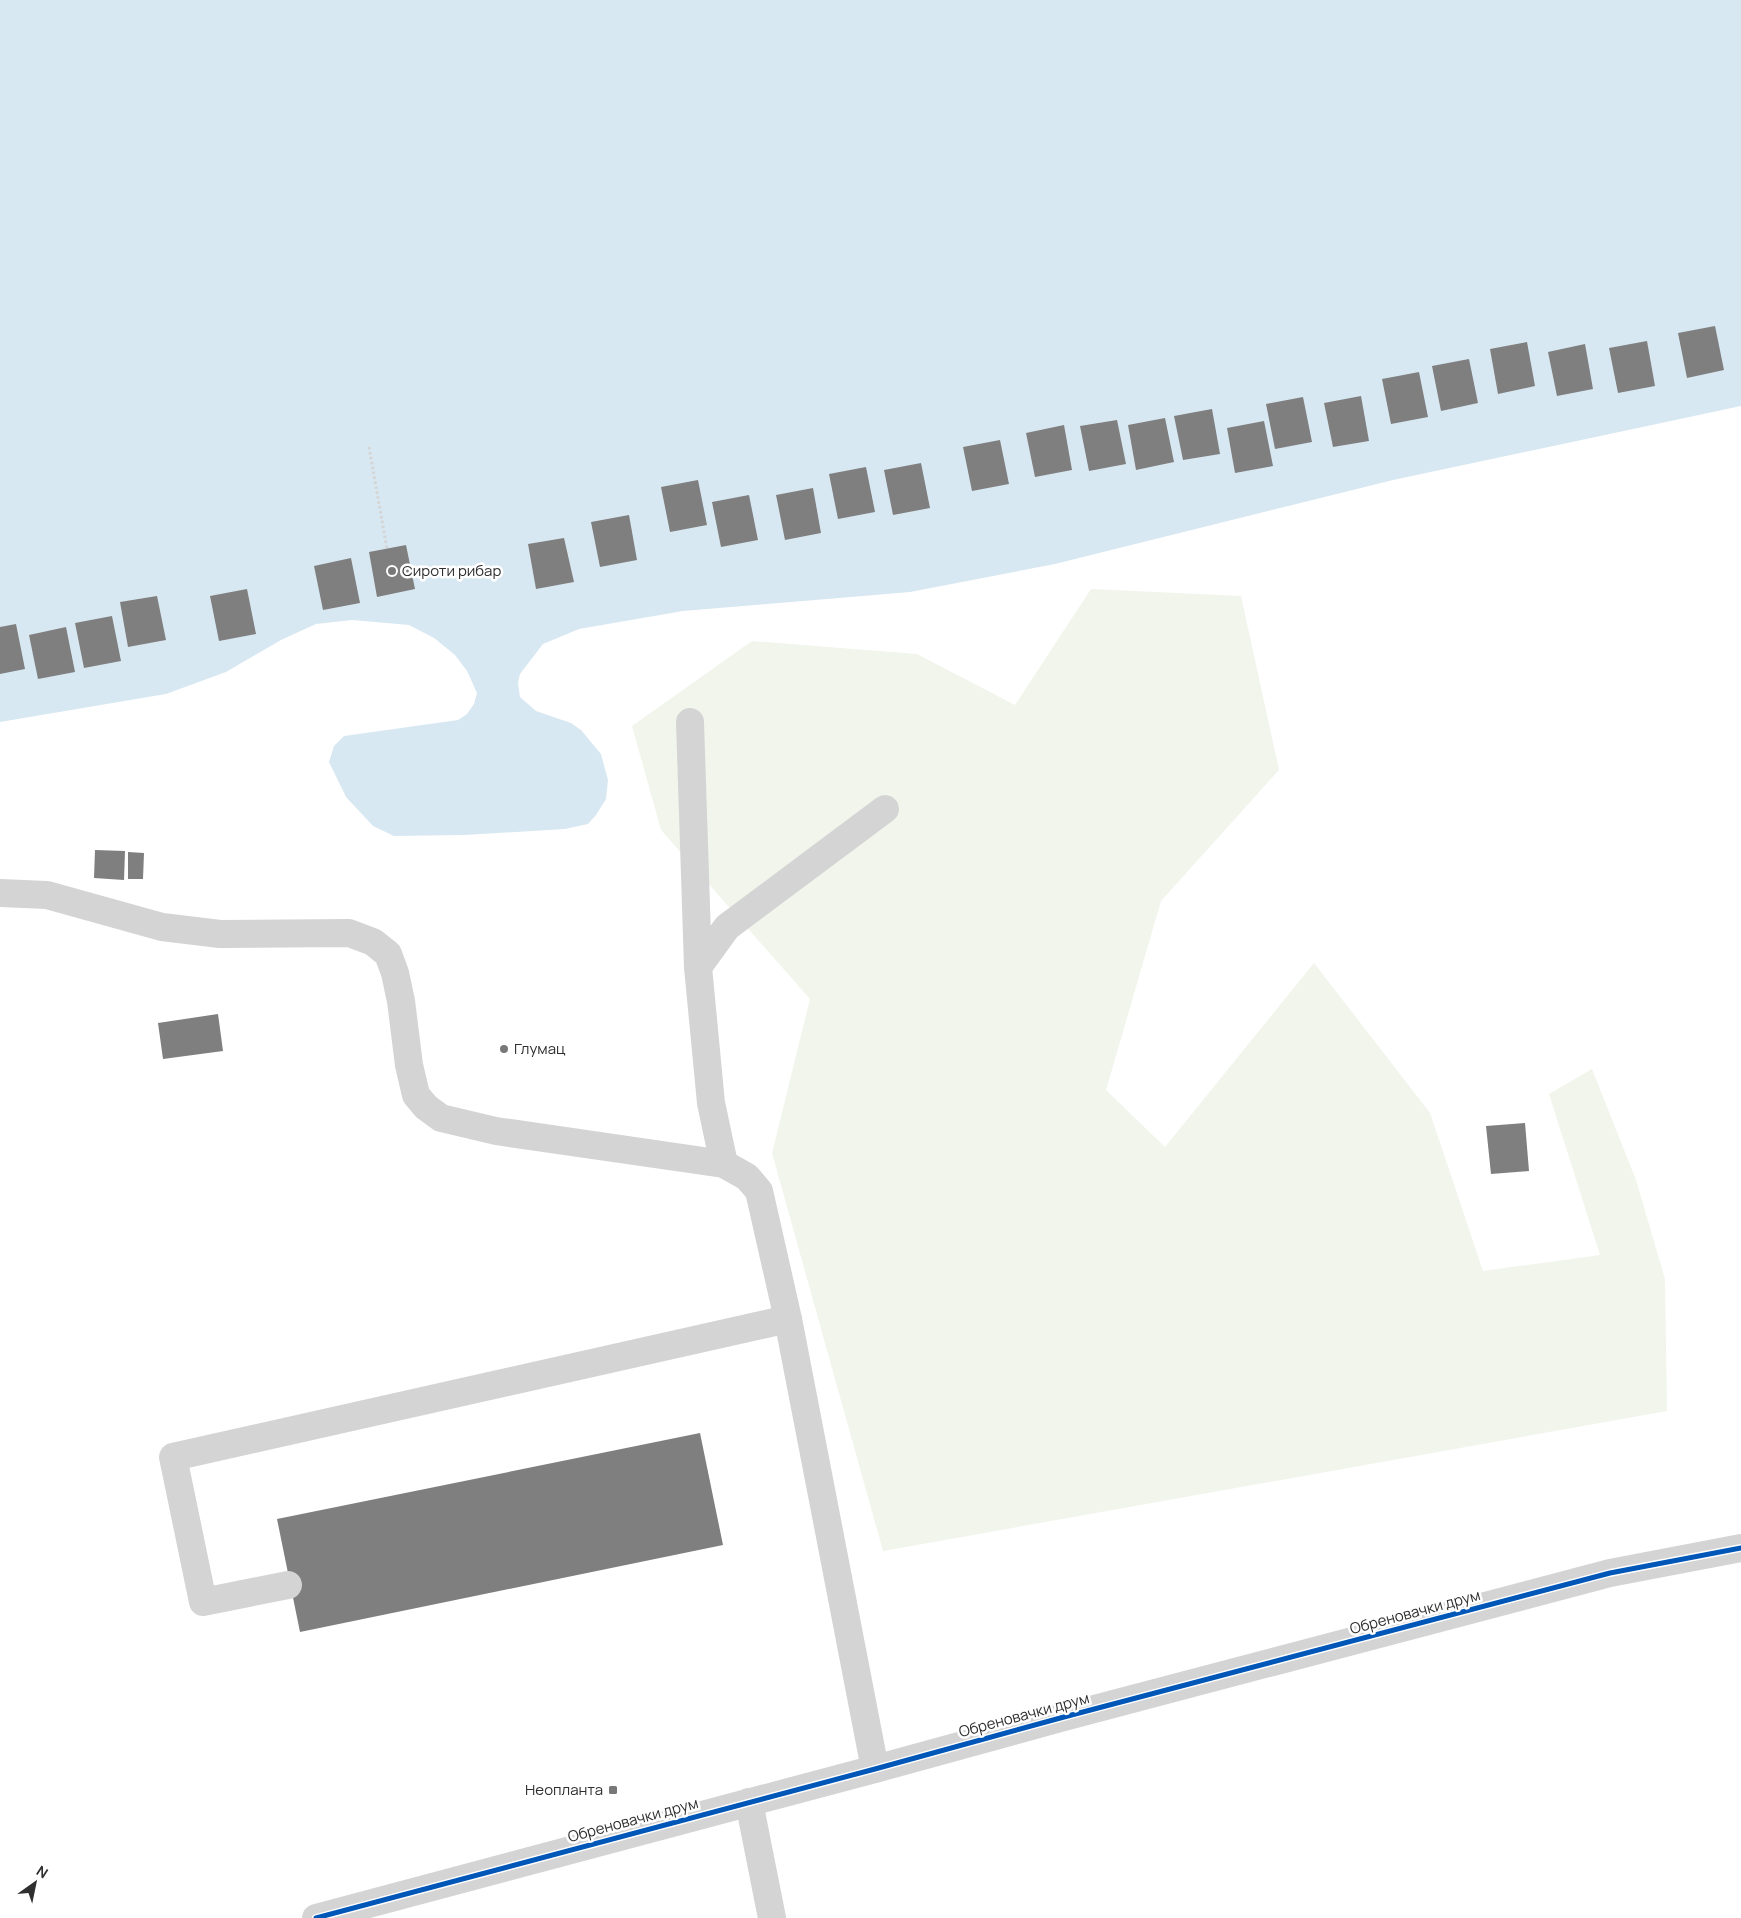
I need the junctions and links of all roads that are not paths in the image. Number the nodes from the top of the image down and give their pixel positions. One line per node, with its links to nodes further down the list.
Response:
1 (690, 722): 4 (street)
2 (885, 809): 4 (street)
3 (0, 893): 5 (street)
4 (698, 967): 5 (street)
5 (724, 1164): 6 (street)
6 (788, 1319): 8 (street); 9 (street)
7 (1741, 1548): 9 (street, Обреновачки друм)
8 (288, 1585)
9 (875, 1769): 10 (street, Обреновачки друм)
10 (749, 1802): 11 (street, Обреновачки друм); 12 (street)
11 (316, 1918)
12 (772, 1918)

